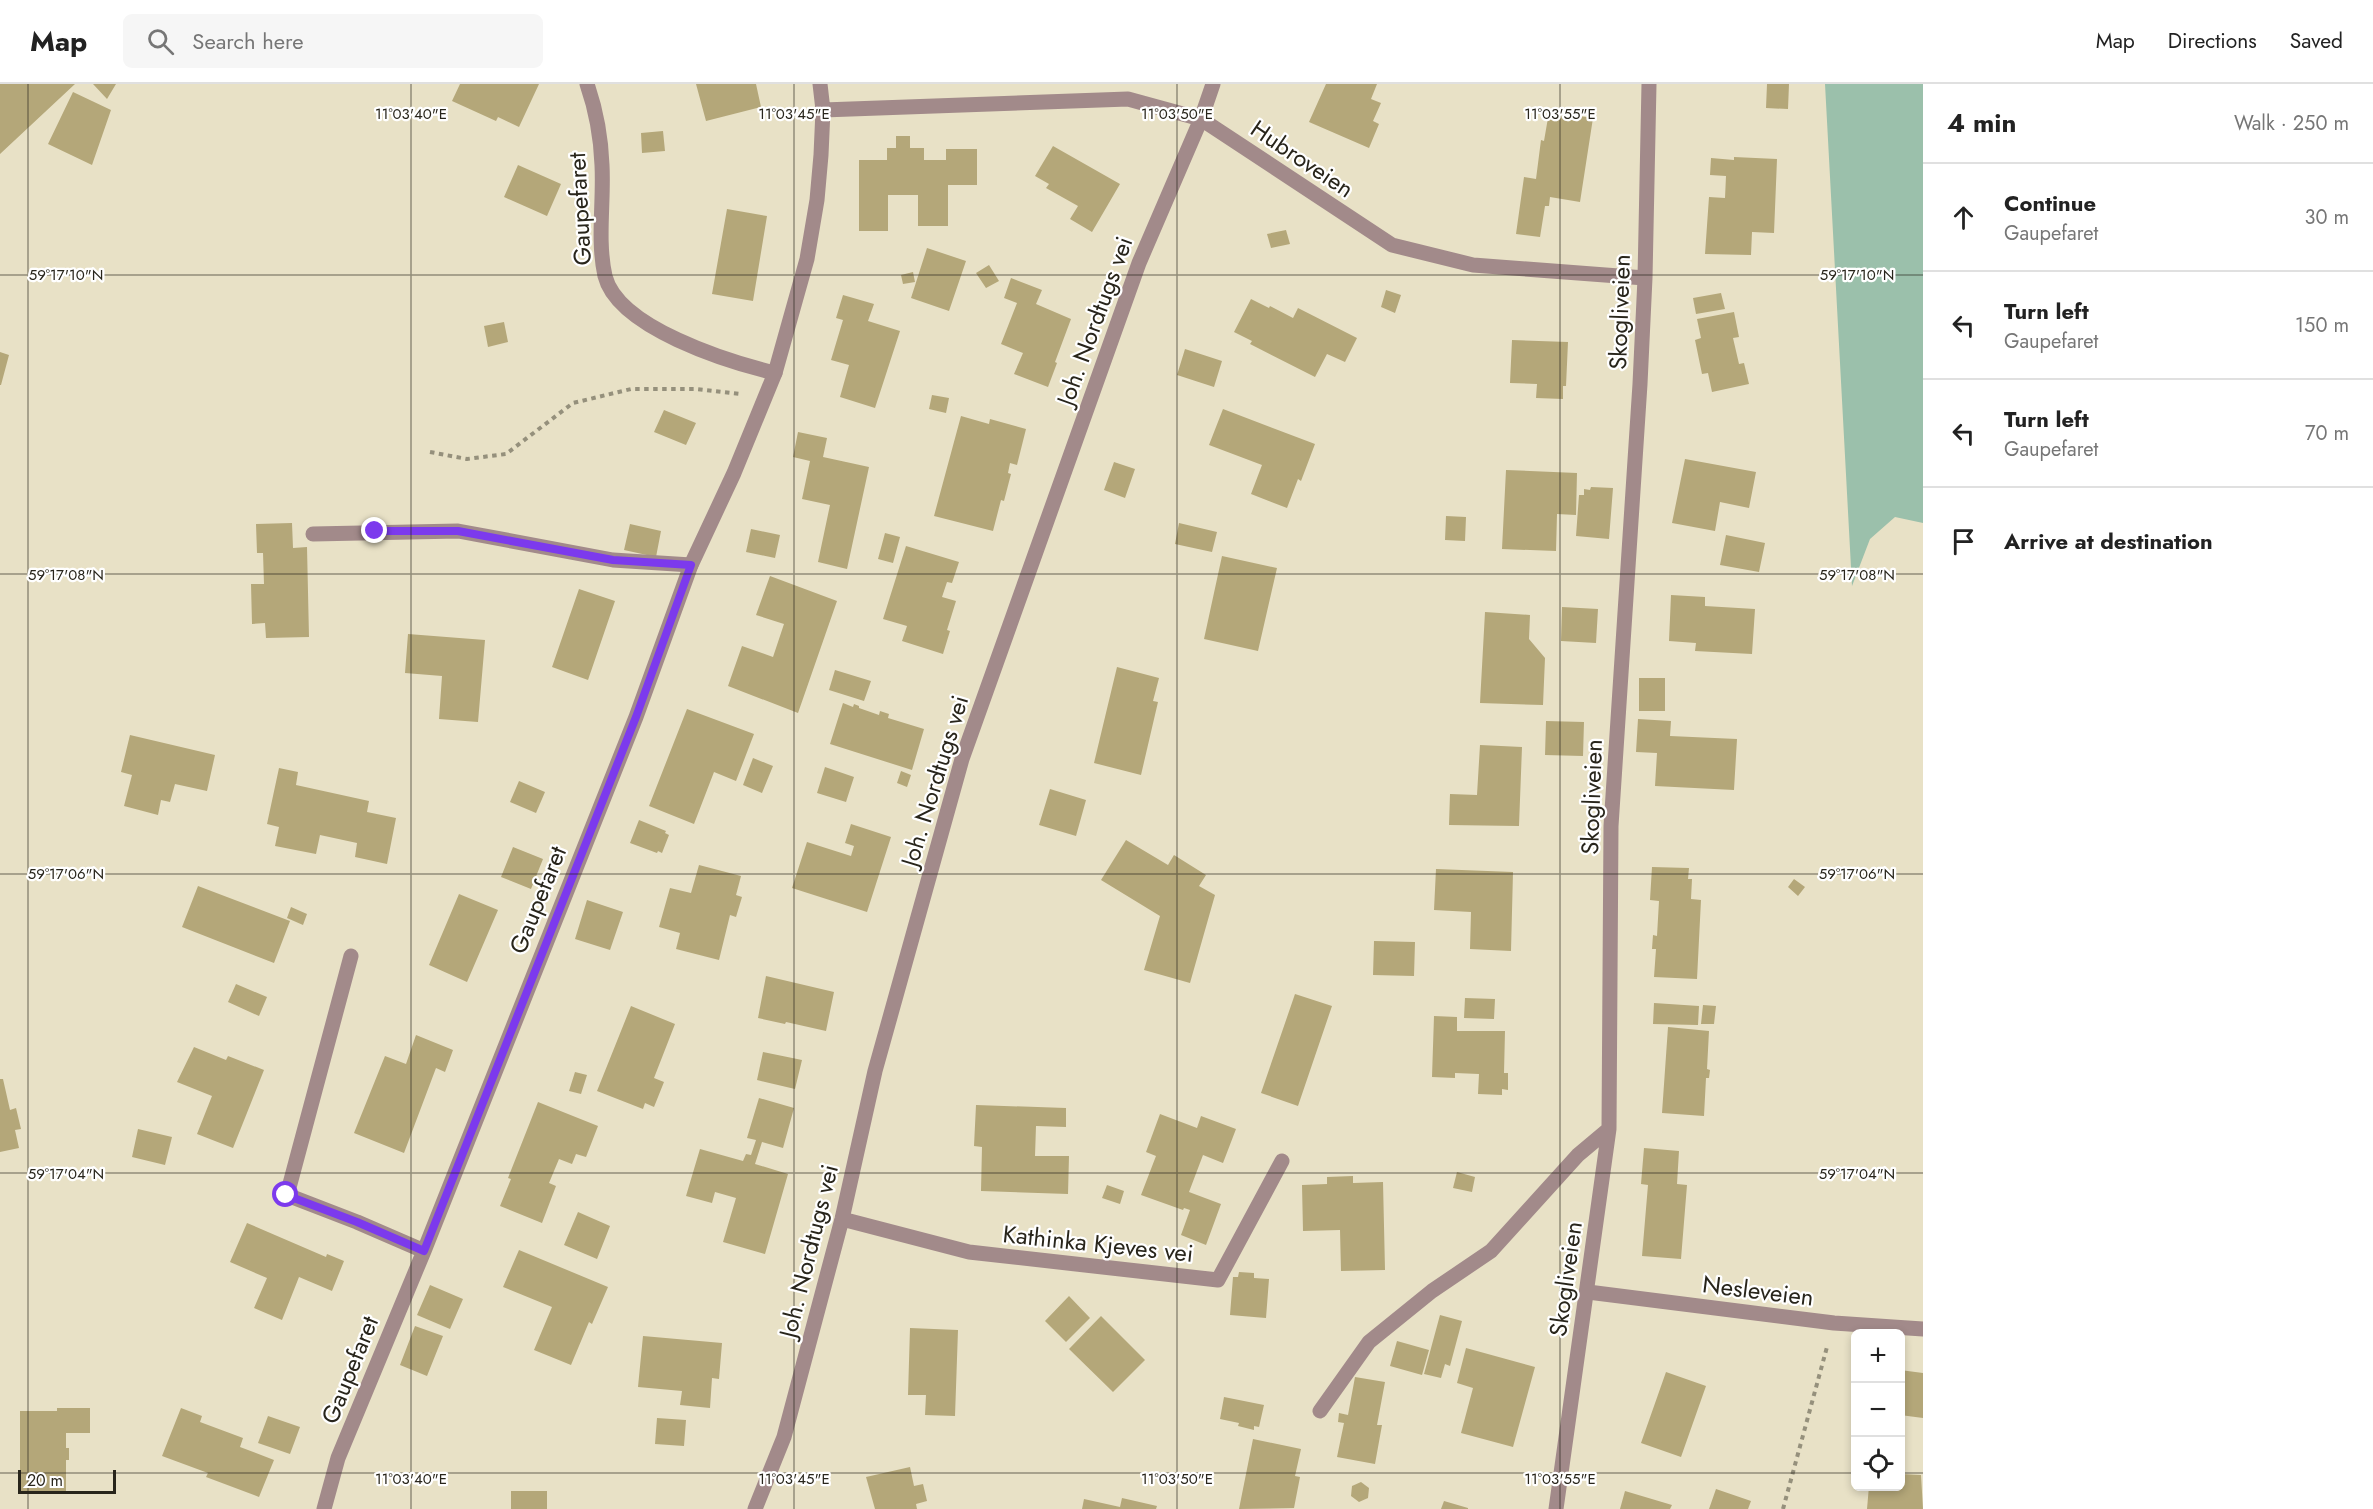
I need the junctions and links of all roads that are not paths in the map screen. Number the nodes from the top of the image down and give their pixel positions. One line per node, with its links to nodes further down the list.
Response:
1 (588, 84): 8 (street, Gaupefaret)
2 (820, 84): 5 (street, Gaupefaret)
3 (1213, 84): 6 (street, Joh. Nordtugs vei)
4 (1649, 84): 7 (street, Skogliveien)
5 (822, 110): 6 (street, Hubroveien); 8 (street, Gaupefaret)
6 (1201, 118): 7 (street, Hubroveien); 14 (street, Joh. Nordtugs vei)
7 (1645, 278): 12 (street, Skogliveien)
8 (775, 373): 10 (street, Gaupefaret)
9 (313, 534): 10 (street)
10 (691, 565): 15 (street, Gaupefaret)
11 (351, 956): 15 (street)
12 (1609, 1129): 16 (street, Skogliveien); 18 (street)
13 (1281, 1161): 14 (street, Kathinka Kjeves vei)
14 (842, 1219): 20 (street, Joh. Nordtugs vei)
15 (424, 1251): 19 (street, Gaupefaret)
16 (1588, 1292): 17 (street, Nesleveien); 21 (street, Skogliveien)
17 (1923, 1329)
18 (1320, 1411)
19 (324, 1509)
20 (755, 1509)
21 (1556, 1509)

